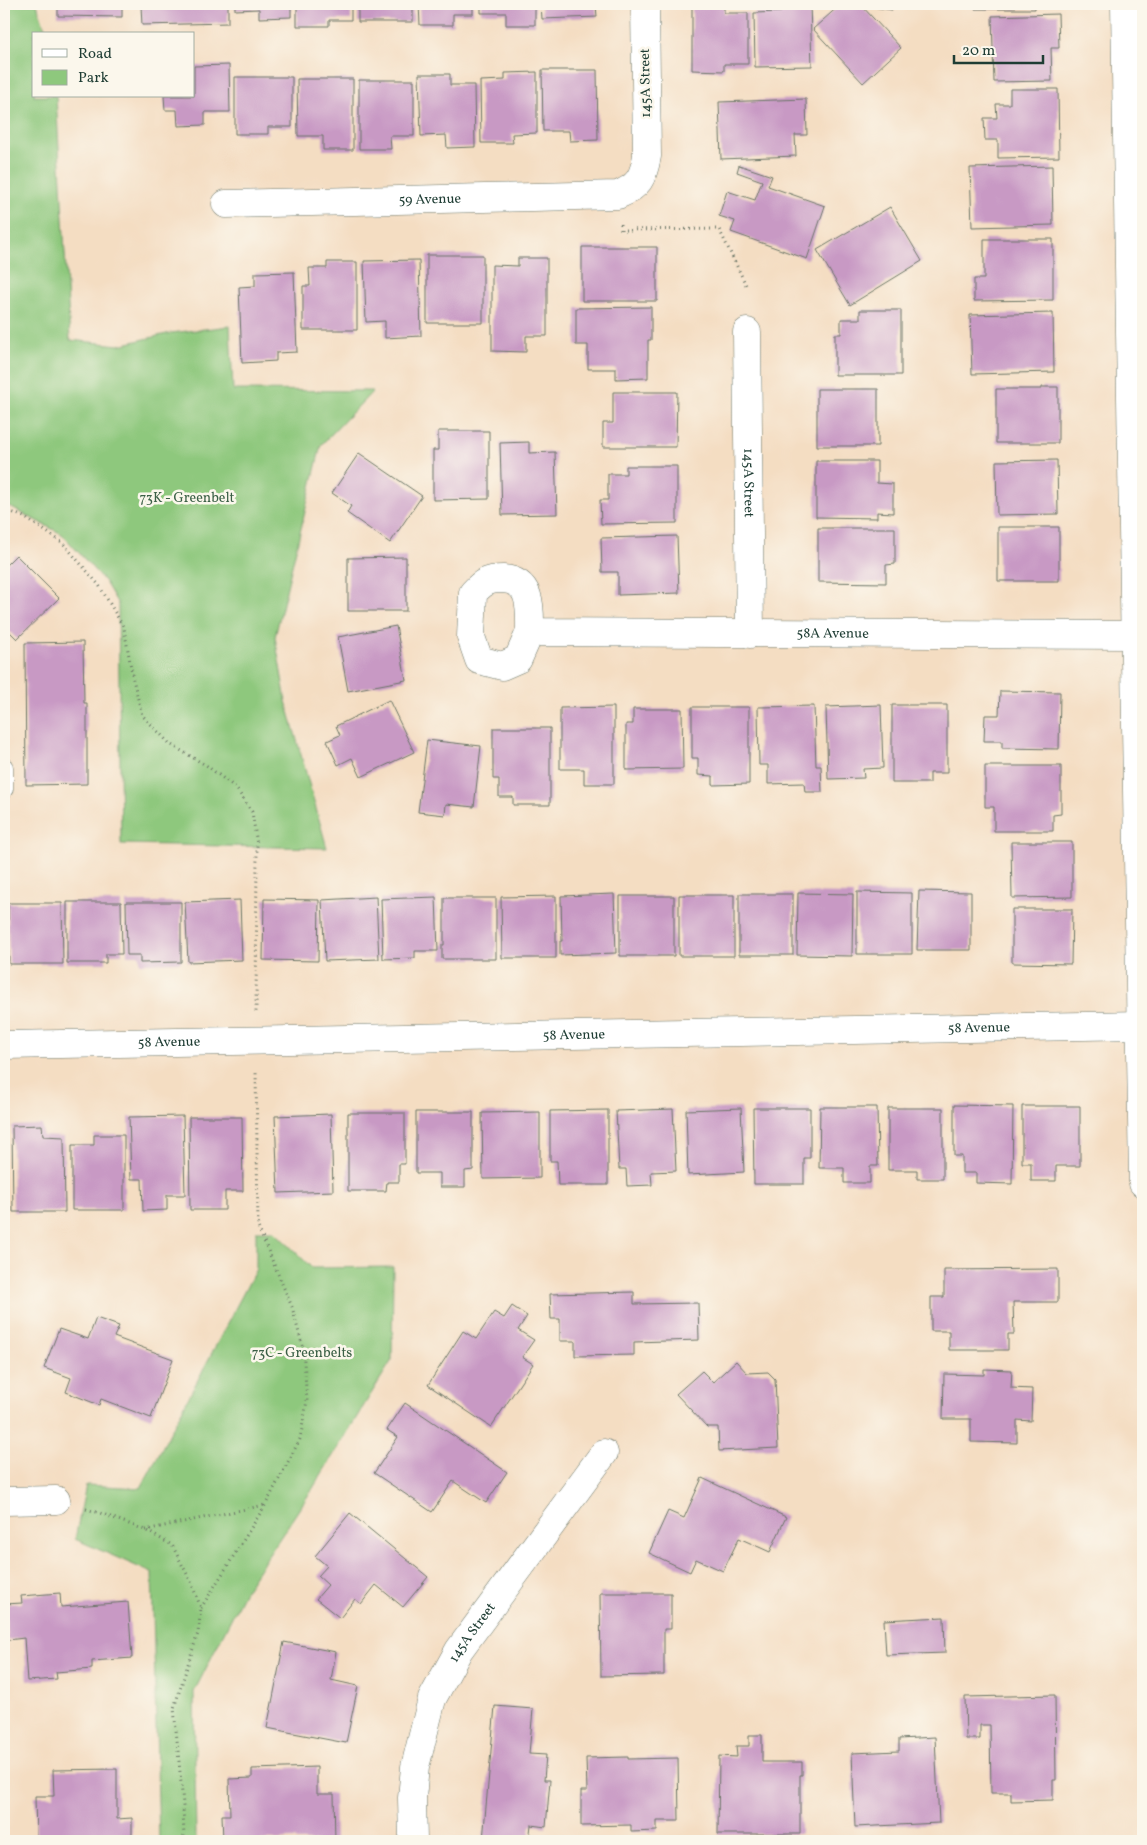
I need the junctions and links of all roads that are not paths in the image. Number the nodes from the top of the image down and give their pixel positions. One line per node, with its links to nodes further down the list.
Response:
1 (645, 4): 3 (street, 145A Street)
2 (1125, 4): 8 (street)
3 (632, 189): 4 (street, 59 Avenue)
4 (226, 204)
5 (747, 332): 7 (street, 145A Street)
6 (530, 632): 7 (street, 58A Avenue)
7 (750, 634): 8 (street, 58A Avenue)
8 (1135, 635): 11 (street)
9 (4, 767): 10 (lane)
10 (4, 788)
11 (1142, 1025): 12 (street, 58 Avenue); 13 (street)
12 (4, 1045)
13 (1143, 1183)
14 (604, 1453): 17 (street, 145A Street)
15 (56, 1500): 16 (street)
16 (4, 1502)
17 (412, 1841)

